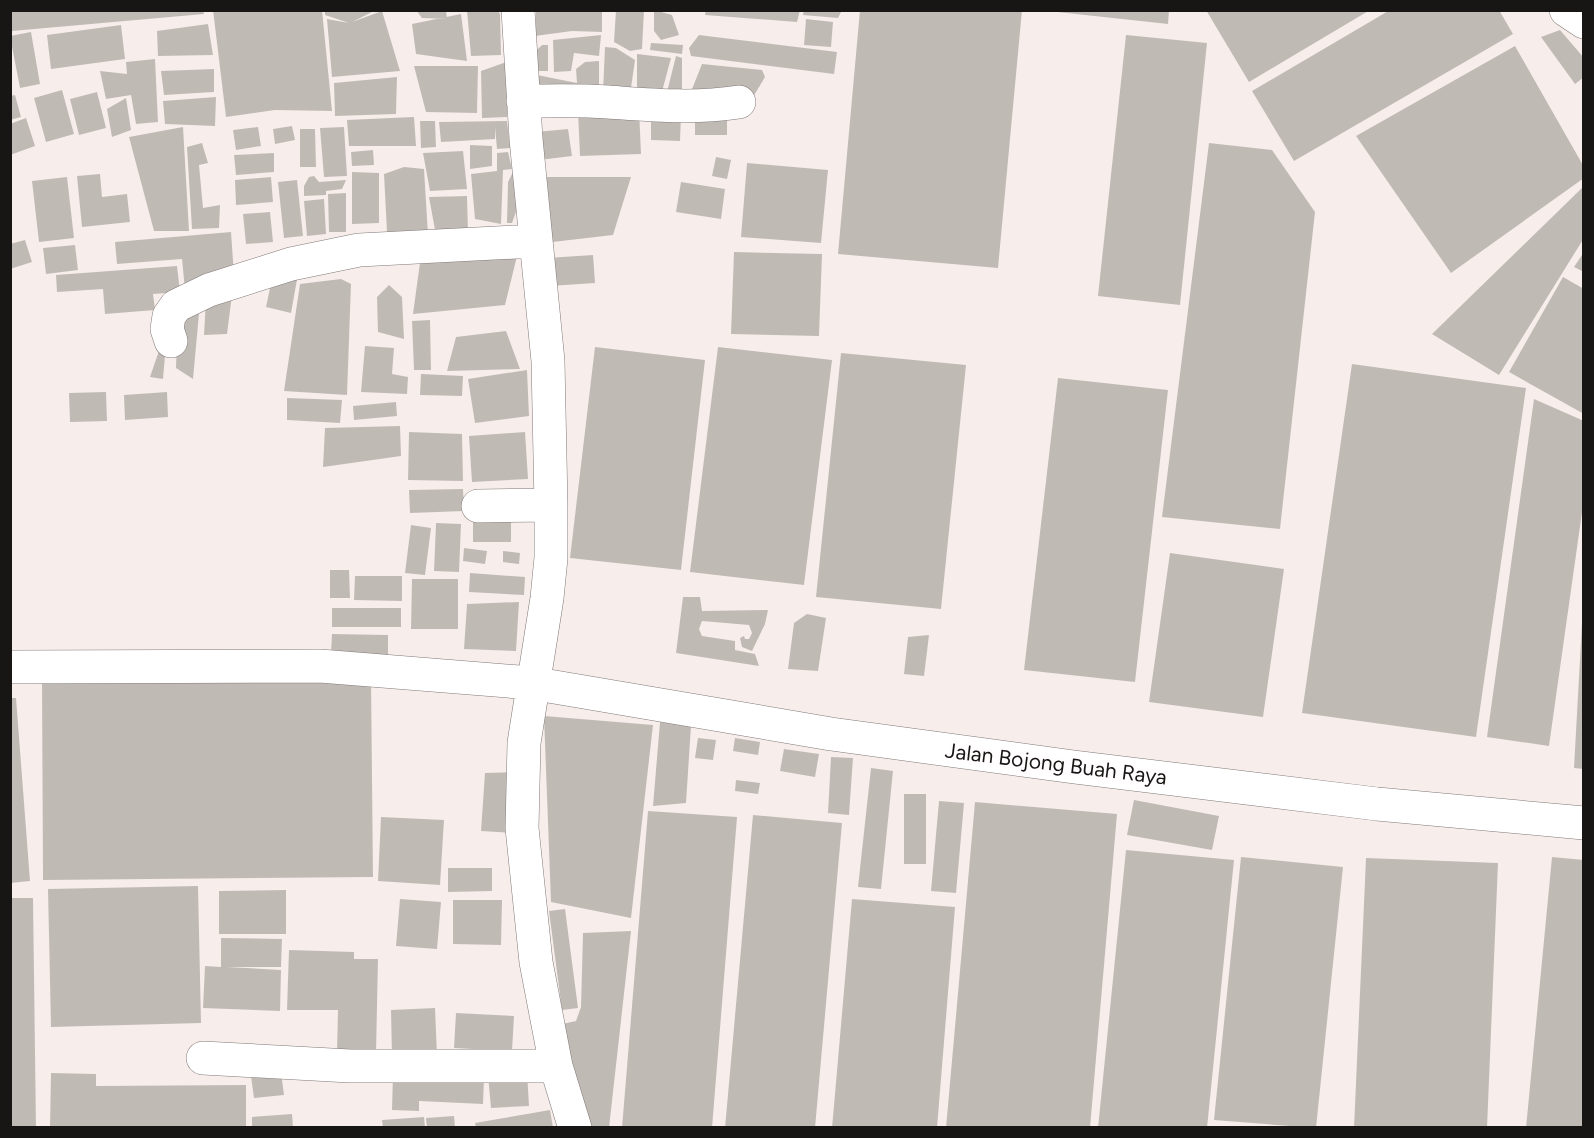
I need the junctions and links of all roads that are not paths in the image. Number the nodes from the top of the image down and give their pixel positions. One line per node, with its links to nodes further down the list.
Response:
1 (518, 10): 4 (street)
2 (1566, 10): 3 (street)
3 (1584, 22)
4 (523, 100): 5 (street); 6 (street)
5 (739, 102)
6 (535, 241): 7 (street); 8 (street)
7 (171, 341)
8 (552, 505): 9 (street); 11 (street)
9 (478, 506)
10 (10, 667): 11 (street, Jalan Bojong Buah Raya)
11 (531, 683): 12 (street, Jalan Bojong Buah Raya); 14 (street)
12 (1584, 823)
13 (203, 1058): 14 (street)
14 (555, 1066): 15 (street)
15 (575, 1128)

